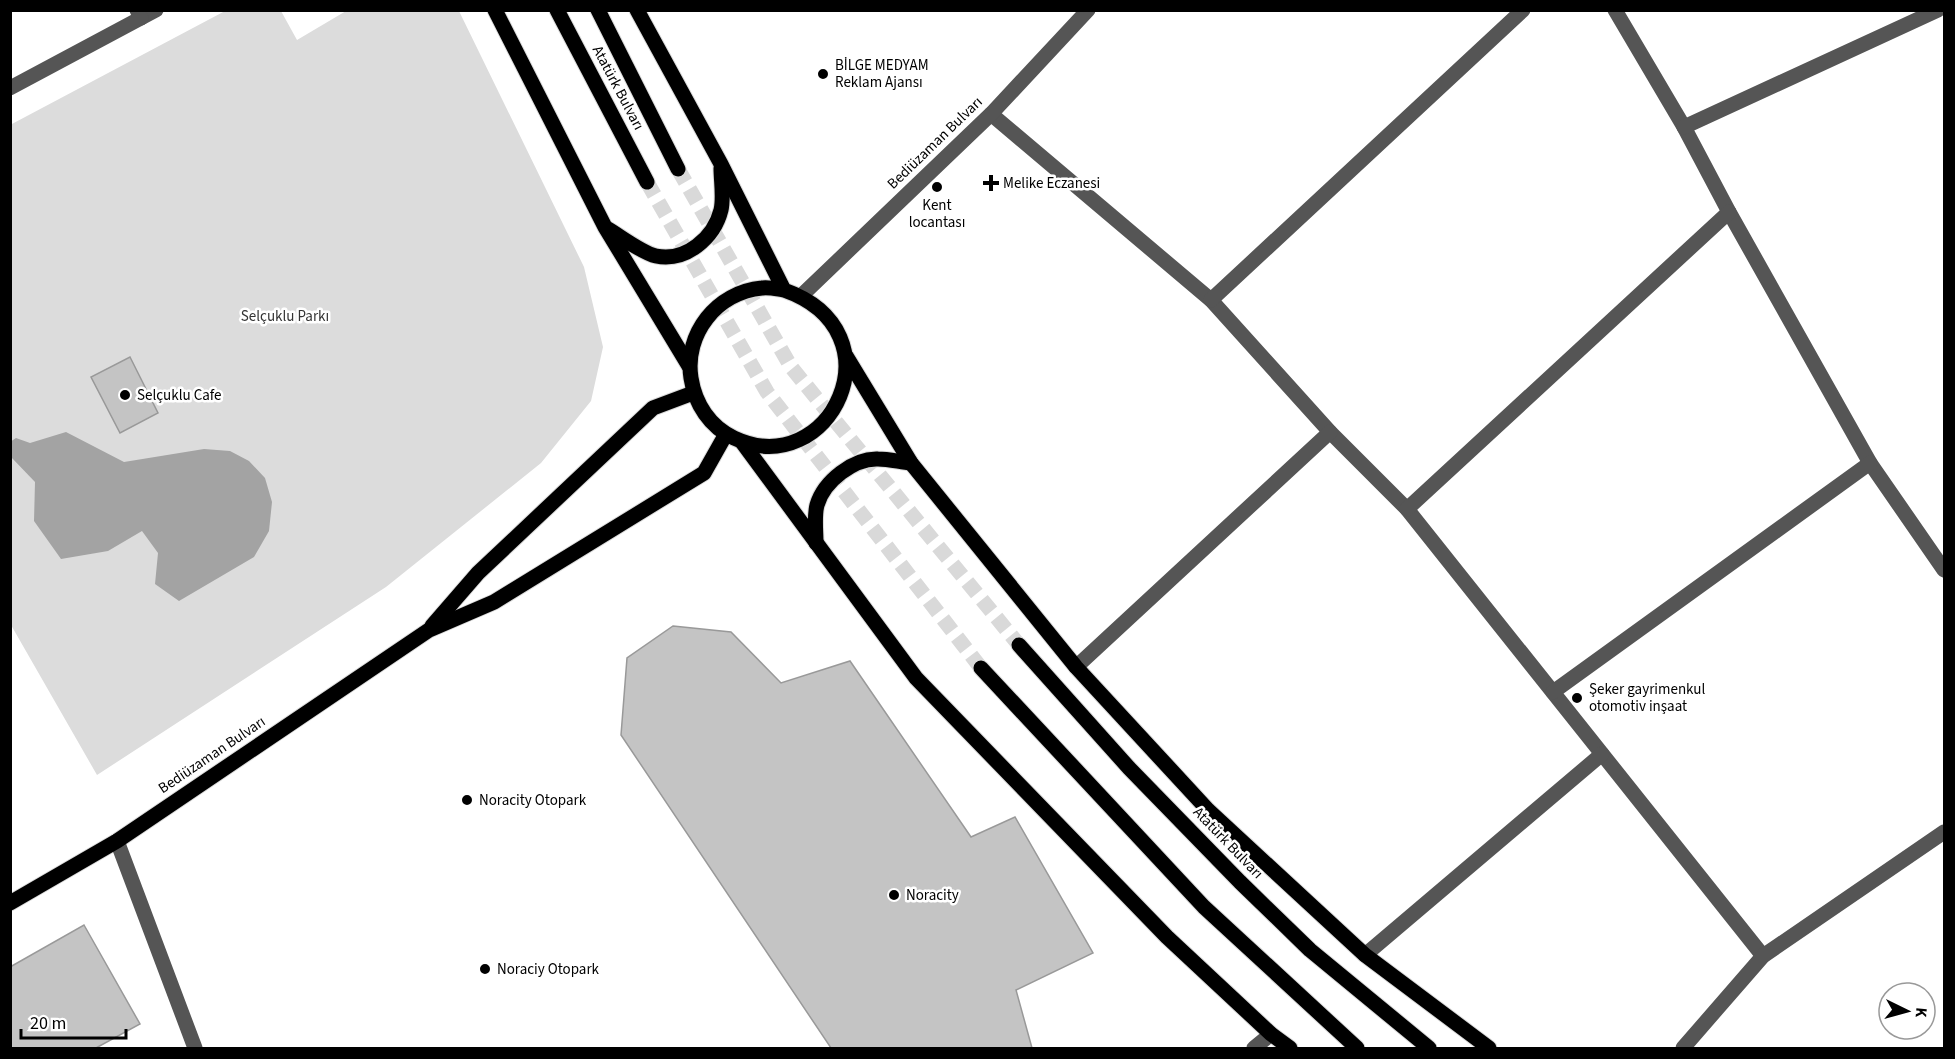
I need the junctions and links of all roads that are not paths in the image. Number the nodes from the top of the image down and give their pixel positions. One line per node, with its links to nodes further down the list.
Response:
1 (156, 10): 10 (street)
2 (495, 10): 18 (main road)
3 (557, 10): 16 (main road, Atatürk Bulvarı)
4 (598, 10): 15 (main road, Atatürk Bulvarı)
5 (638, 10): 14 (main road)
6 (1088, 10): 12 (street, Bediüzaman Bulvarı)
7 (1523, 10): 21 (street)
8 (1615, 10): 13 (street)
9 (1938, 10): 13 (street)
10 (139, 14): 11 (street)
11 (10, 88)
12 (991, 114): 20 (street, Bediüzaman Bulvarı); 21 (street)
13 (1684, 127): 17 (street)
14 (721, 164): 18 (main road); 19 (main road)
15 (678, 169)
16 (647, 182)
17 (1729, 212): 29 (street); 30 (street)
18 (605, 227): 23 (main road)
19 (784, 290): 20 (main road); 23 (main road)
20 (801, 296): 22 (main road)
21 (1211, 300): 25 (street)
22 (846, 356): 27 (main road); 28 (main road)
23 (689, 366): 24 (main road)
24 (693, 393): 26 (main road); 33 (main road)
25 (1330, 432): 30 (street); 35 (street)
26 (726, 434): 27 (main road); 33 (main road)
27 (742, 442): 31 (main road)
28 (911, 463): 31 (main road); 35 (main road)
29 (1870, 463): 32 (street); 37 (street)
30 (1407, 509): 37 (street)
31 (816, 543): 44 (main road)
32 (1944, 570)
33 (429, 630): 40 (main road, Bediüzaman Bulvarı)
34 (1019, 645): 49 (main road, Atatürk Bulvarı)
35 (1076, 667): 42 (main road)
36 (981, 668): 48 (main road)
37 (1553, 692): 38 (street)
38 (1602, 754): 42 (street); 43 (street)
39 (1944, 832): 43 (street)
40 (117, 842): 41 (main road, Bediüzaman Bulvarı); 45 (street)
41 (10, 903)
42 (1365, 955): 50 (main road)
43 (1762, 956): 51 (street)
44 (1271, 1034): 46 (street); 47 (main road)
45 (195, 1048)
46 (1254, 1048)
47 (1290, 1048)
48 (1357, 1048)
49 (1429, 1048)
50 (1489, 1048)
51 (1683, 1048)

